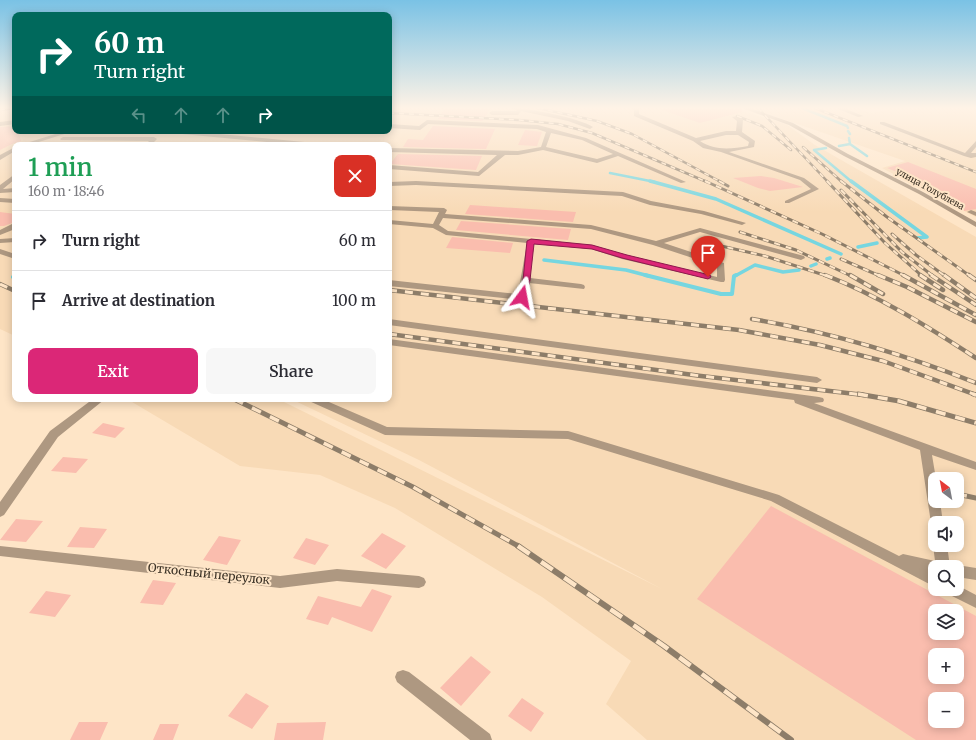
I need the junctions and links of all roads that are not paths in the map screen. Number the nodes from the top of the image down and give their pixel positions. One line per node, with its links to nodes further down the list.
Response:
1 (545, 143): 8 (street)
2 (592, 143): 13 (street)
3 (699, 143): 10 (street)
4 (752, 143): 10 (street)
5 (824, 143): 31 (street, улица Голублева)
6 (933, 143): 14 (street)
7 (976, 143): 14 (street)
8 (543, 148): 12 (street); 13 (street)
9 (392, 150): 12 (street)
10 (717, 150): 26 (street)
11 (12, 151): 16 (street)
12 (503, 153): 18 (street)
13 (618, 154): 20 (street)
14 (966, 155): 15 (street); 17 (street)
15 (976, 155)
16 (0, 158)
17 (976, 158)
18 (392, 167)
19 (12, 179): 22 (street)
20 (683, 182)
21 (392, 184): 30 (street)
22 (0, 189): 23 (street)
23 (12, 190)
24 (0, 200): 25 (street)
25 (12, 201)
26 (787, 202)
27 (392, 208): 28 (street)
28 (441, 216): 32 (street); 38 (street)
29 (392, 222): 32 (street)
30 (742, 223)
31 (976, 225)
32 (435, 226): 37 (street)
33 (12, 227): 34 (street)
34 (0, 233)
35 (12, 240): 36 (street)
36 (0, 241)
37 (531, 241): 38 (street); 42 (street)
38 (656, 243): 41 (street)
39 (0, 251): 40 (street)
40 (12, 256)
41 (800, 258)
42 (526, 280): 43 (street); 44 (street)
43 (392, 283)
44 (581, 286)
45 (392, 322): 47 (street)
46 (392, 342): 48 (street)
47 (817, 380)
48 (782, 395): 49 (street); 52 (street)
49 (819, 400)
50 (96, 402): 54 (street)
51 (320, 402): 57 (street)
52 (925, 448): 53 (street); 55 (street)
53 (976, 466)
54 (0, 512)
55 (935, 516)
56 (0, 551): 62 (street, Откосный переулок)
57 (891, 558): 58 (street); 61 (street)
58 (928, 565)
59 (964, 572): 60 (street)
60 (976, 574)
61 (928, 577)
62 (419, 582)
63 (964, 596): 64 (street)
64 (976, 602)
65 (403, 677): 66 (street)
66 (484, 740)

